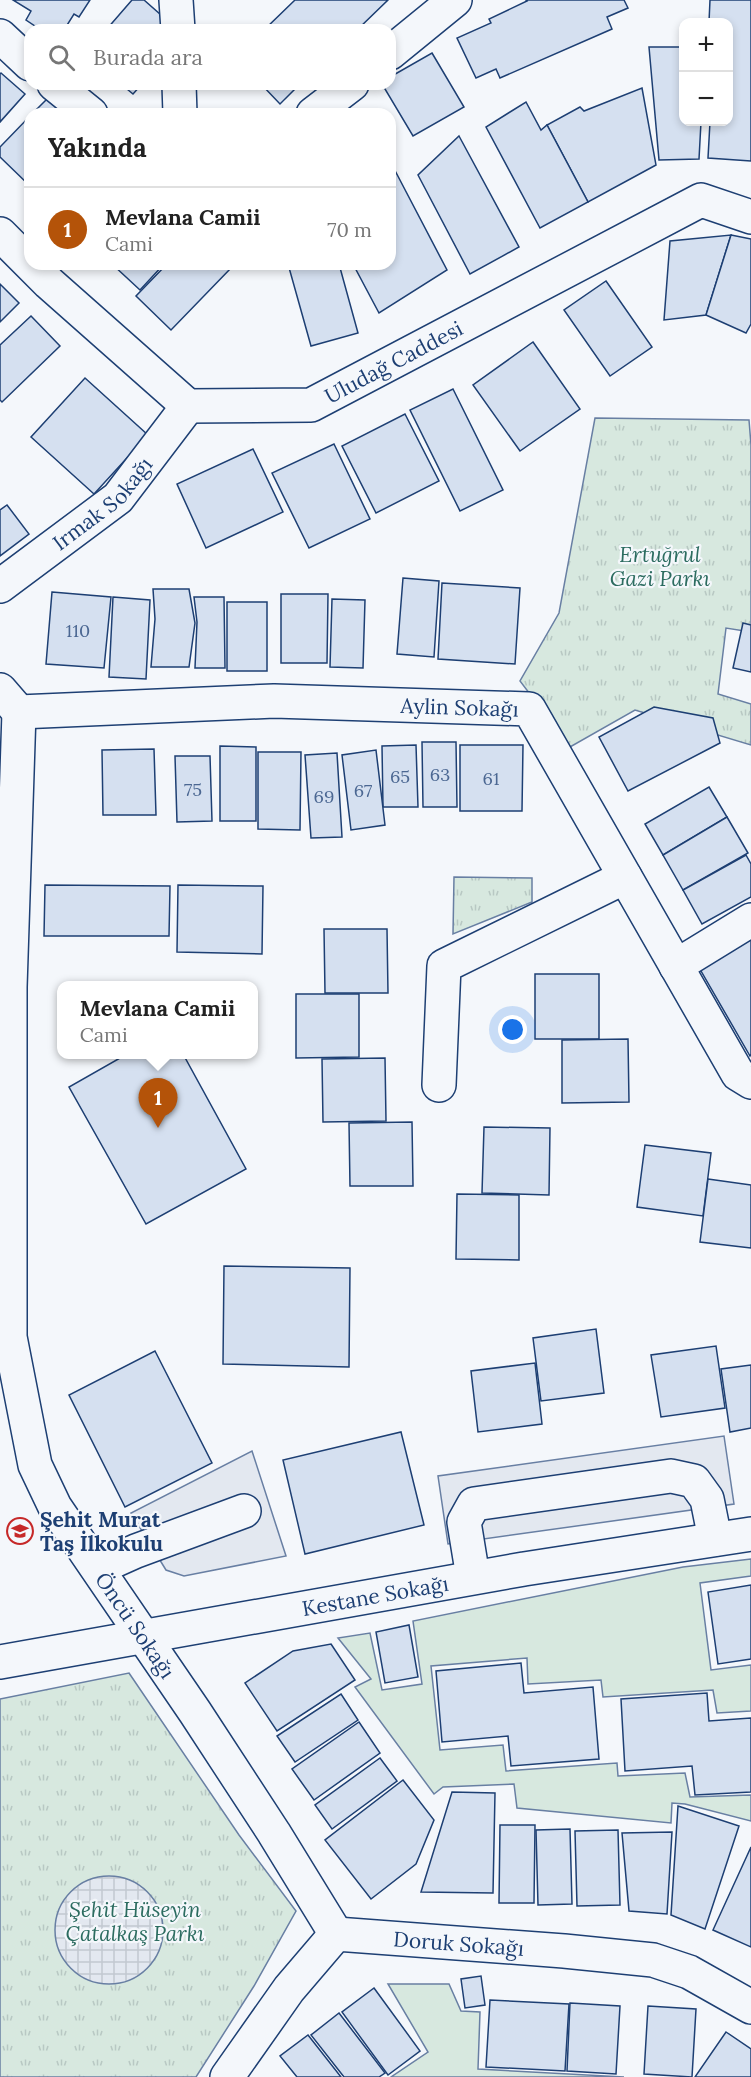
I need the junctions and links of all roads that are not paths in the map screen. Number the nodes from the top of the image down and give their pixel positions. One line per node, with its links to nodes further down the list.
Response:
1 (176, 0): 3 (street)
2 (456, 0): 5 (street)
3 (178, 24)
4 (0, 36): 6 (street)
5 (396, 48)
6 (24, 58)
7 (61, 90): 10 (street)
8 (179, 90): 11 (street)
9 (344, 90): 12 (street)
10 (84, 108)
11 (180, 108)
12 (321, 108)
13 (751, 217): 17 (street, Uludağ Caddesi)
14 (0, 234): 15 (street)
15 (24, 258)
16 (36, 270): 17 (street)
17 (188, 406): 18 (street, Irmak Sokağı)
18 (0, 586)
19 (9, 701): 20 (street, Aylin Sokağı); 28 (street, Öncü Sokağı)
20 (625, 877): 22 (street, Aylin Sokağı); 24 (street)
21 (751, 920): 22 (street)
22 (676, 966): 23 (street, Aylin Sokağı)
23 (751, 1082)
24 (440, 1085)
25 (244, 1511): 28 (street)
26 (751, 1534): 27 (street, Kestane Sokağı)
27 (715, 1539): 29 (street, Kestane Sokağı); 29 (street)
28 (98, 1568): 30 (street, Öncü Sokağı)
29 (473, 1577): 30 (street, Kestane Sokağı)
30 (145, 1636): 31 (street, Kestane Sokağı); 32 (street, Öncü Sokağı)
31 (0, 1662)
32 (336, 1934): 33 (street, Doruk Sokağı); 34 (street)
33 (751, 2007)
34 (227, 2077)

